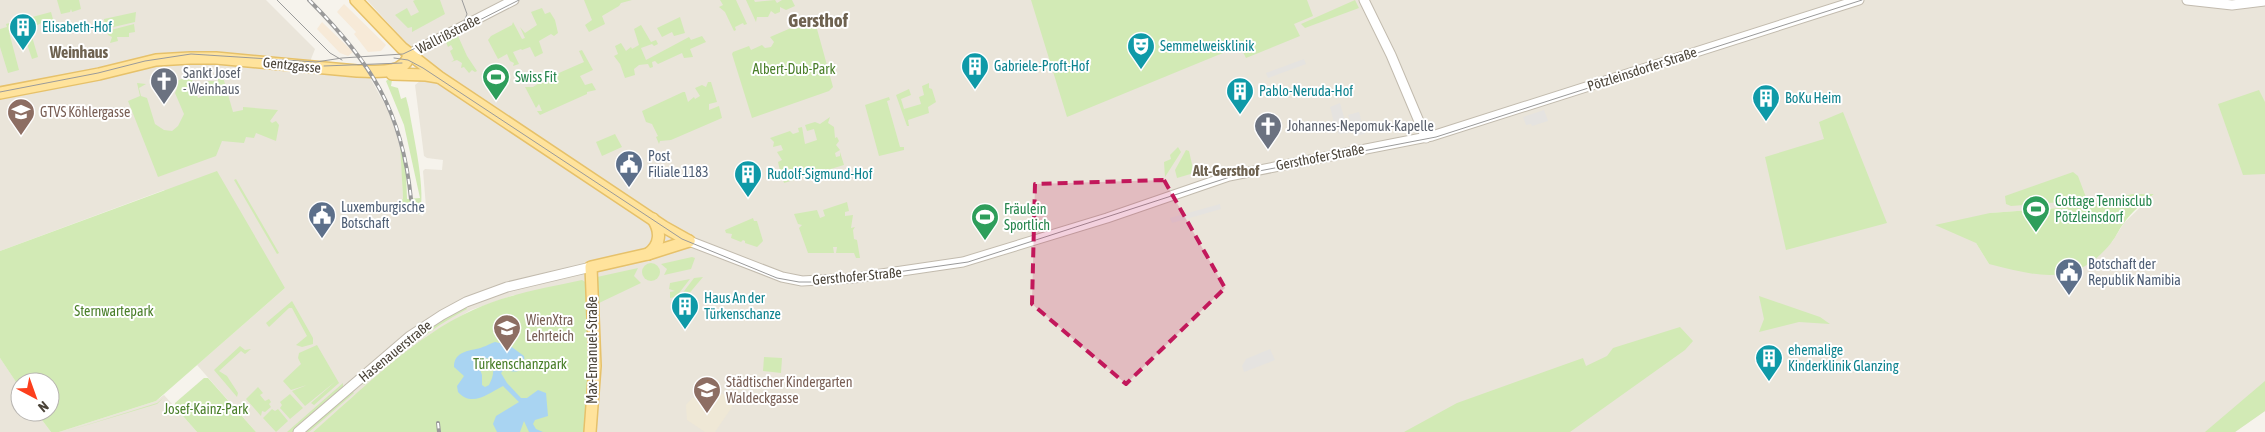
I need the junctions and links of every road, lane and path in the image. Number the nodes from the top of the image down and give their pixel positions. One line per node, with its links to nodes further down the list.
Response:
1 (514, 0): 7 (street, Wallrißstraße)
2 (1364, 0): 11 (street)
3 (1859, 0): 11 (street, Pötzleinsdorfer Straße)
4 (2187, 0): 6 (street)
5 (360, 1): 7 (main road, Gersthofer Straße)
6 (2265, 1)
7 (409, 54): 8 (main road, Gentzgasse); 9 (main road, Gersthofer Straße)
8 (378, 71): 9 (main road, Gentzgasse); 10 (main road, Gentzgasse)
9 (439, 78): 12 (main road, Gersthofer Straße)
10 (0, 93)
11 (1426, 138): 13 (street, Gersthofer Straße)
12 (653, 219): 13 (main road, Gersthofer Straße); 14 (main road)
13 (689, 241): 14 (main road)
14 (648, 254): 15 (main road)
15 (591, 267): 16 (street, Hasenauerstraße); 17 (main road, Max-Emanuel-Straße)
16 (298, 432)
17 (590, 432)

